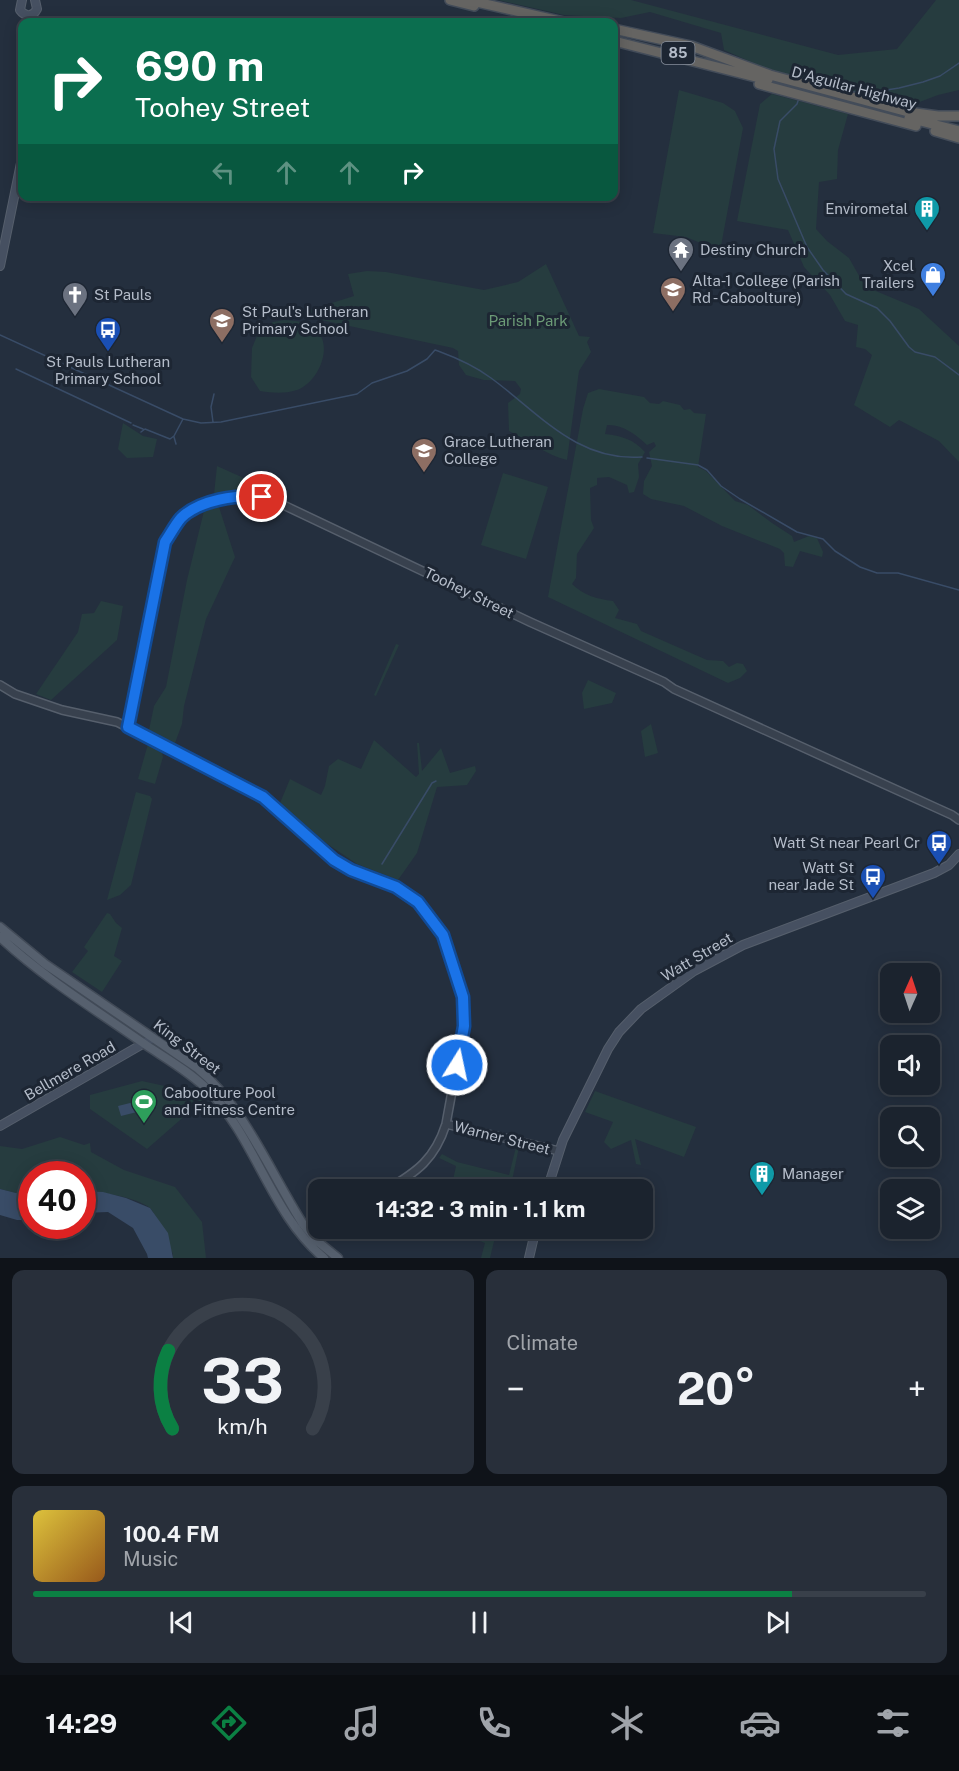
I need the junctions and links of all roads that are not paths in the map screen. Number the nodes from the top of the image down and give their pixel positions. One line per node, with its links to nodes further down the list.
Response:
1 (21, 0): 6 (main road)
2 (35, 0): 5 (main road)
3 (450, 0): 9 (highway)
4 (468, 0): 10 (highway)
5 (35, 13): 6 (main road); 8 (main road)
6 (24, 14): 7 (main road)
7 (28, 18)
8 (33, 18)
9 (525, 18)
10 (548, 18)
11 (618, 30): 16 (highway)
12 (618, 37): 15 (highway, D'Aguilar Highway / 85)
13 (618, 42): 14 (highway, D'Aguilar Highway / 85)
14 (663, 54): 15 (highway, D'Aguilar Highway / 85); 16 (highway)
15 (742, 73): 16 (highway, D'Aguilar Highway / 85)
16 (786, 85): 17 (highway); 17 (highway)
17 (902, 116): 18 (highway); 19 (highway, D'Aguilar Highway); 20 (highway)
18 (959, 116)
19 (959, 131)
20 (959, 138)
21 (18, 178): 22 (main road)
22 (0, 266)
23 (0, 685): 24 (street)
24 (128, 727): 25 (street, Toohey Street); 31 (street)
25 (956, 817)
26 (959, 854): 34 (main road, Watt Street)
27 (0, 927): 29 (main road, King Street)
28 (0, 936): 30 (main road, King Street)
29 (153, 1038): 30 (main road, Bellmere Road); 33 (main road, King Street)
30 (145, 1044): 32 (main road, Bellmere Road); 33 (main road, King Street)
31 (446, 1124): 34 (street, Warner Street); 35 (street)
32 (0, 1126)
33 (254, 1150): 37 (main road, King Street)
34 (559, 1151): 36 (main road, Watt Street)
35 (403, 1179)
36 (550, 1179)
37 (308, 1237)
38 (310, 1239): 41 (main road, King Street)
39 (311, 1239): 42 (main road, King Street)
40 (533, 1239): 43 (main road)
41 (324, 1258)
42 (338, 1258)
43 (529, 1258)

